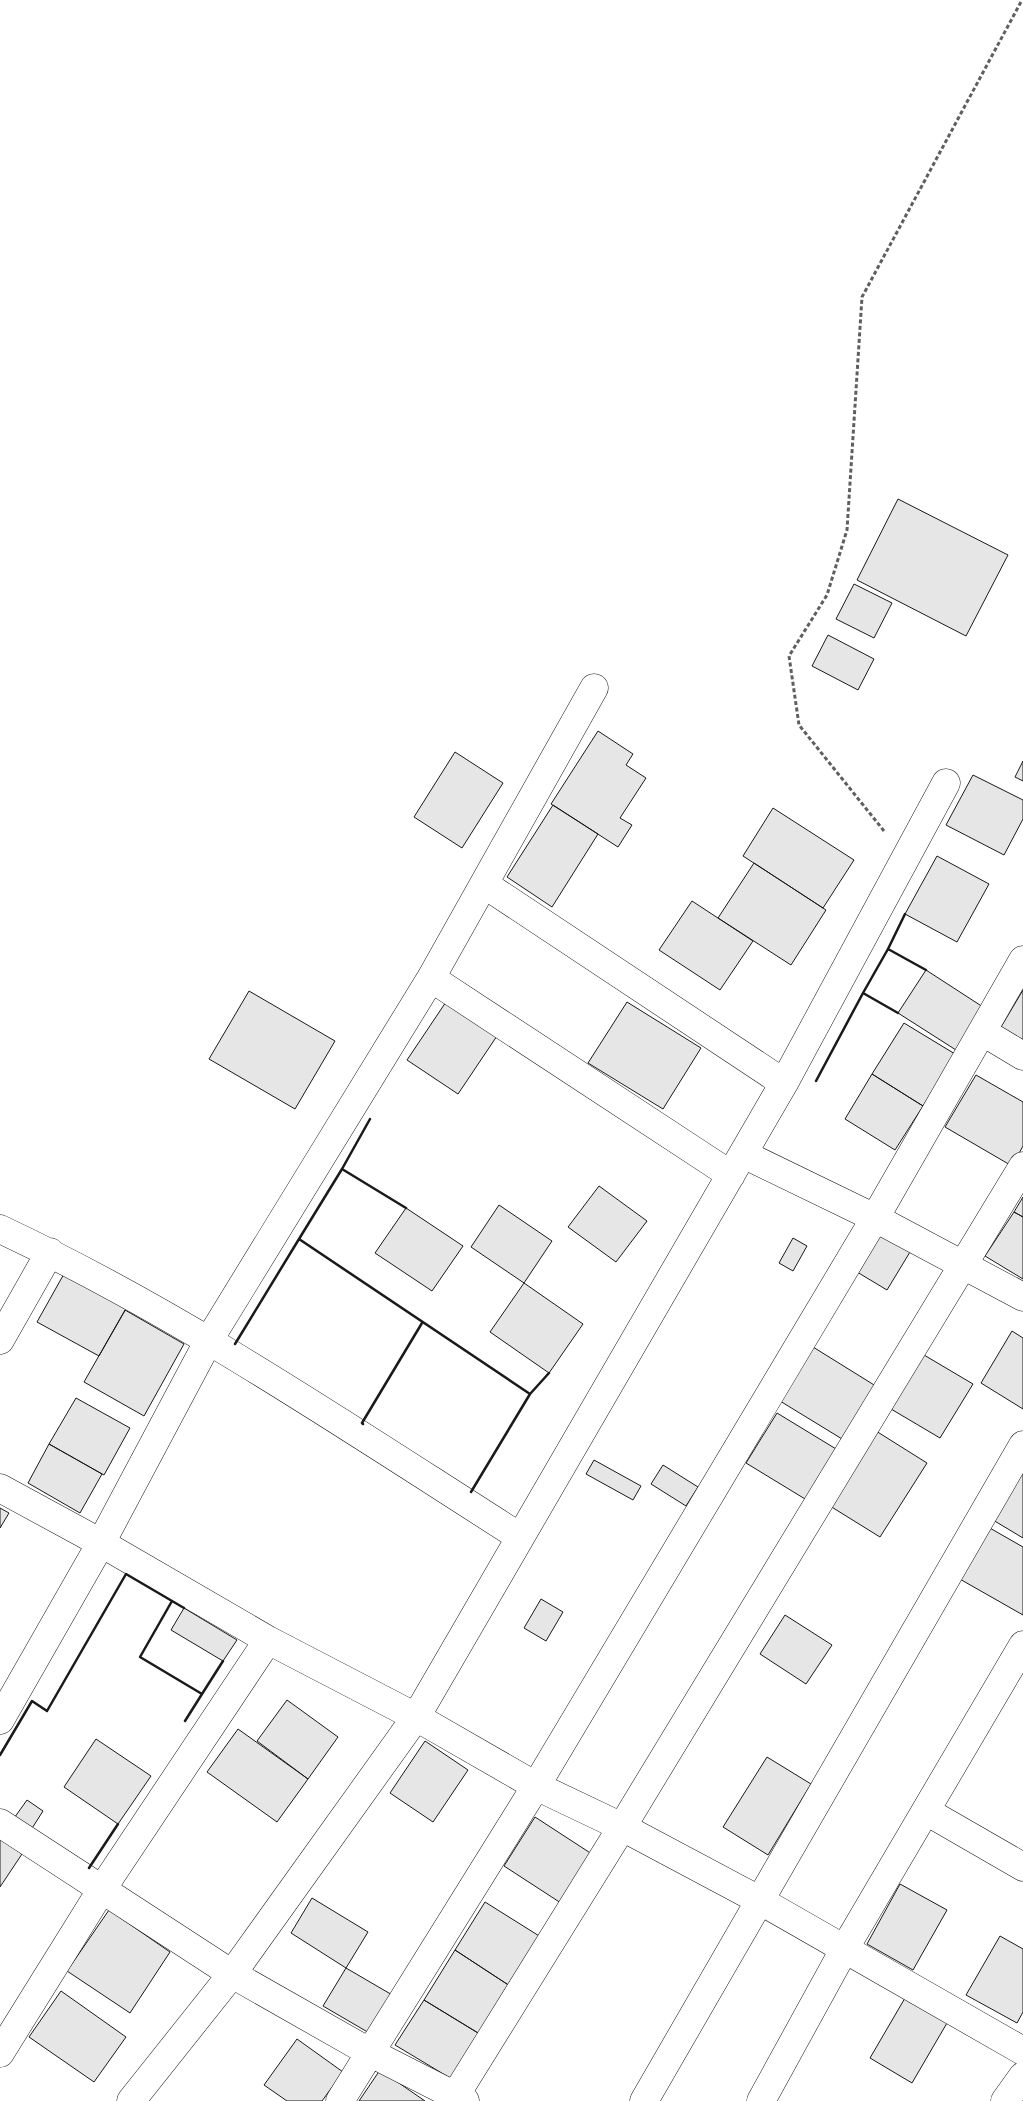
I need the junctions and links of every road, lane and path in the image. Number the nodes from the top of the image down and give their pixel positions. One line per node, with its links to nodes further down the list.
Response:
1 (1022, 0): 4 (path)
2 (594, 688): 5 (street)
3 (946, 783): 4 (street)
4 (905, 857): 10 (street)
5 (484, 884): 7 (street); 10 (street)
6 (1023, 960): 8 (street)
7 (431, 978): 11 (street); 19 (street)
8 (983, 1032): 9 (street); 13 (street)
9 (1023, 1056)
10 (784, 1083): 11 (street)
11 (737, 1164): 13 (street); 22 (street)
12 (1023, 1166): 16 (street)
13 (875, 1218): 16 (street); 28 (street)
14 (0, 1229): 15 (street)
15 (50, 1252): 18 (street); 19 (street)
16 (963, 1265): 17 (street); 31 (street)
17 (1023, 1297)
18 (0, 1340)
19 (209, 1340): 22 (street); 23 (street)
20 (1023, 1445): 34 (street)
21 (0, 1488): 23 (street)
22 (520, 1537): 26 (street)
23 (100, 1543): 24 (street); 27 (street)
24 (268, 1640): 26 (street); 33 (street)
25 (1023, 1645): 29 (street)
26 (416, 1718): 28 (street); 36 (street)
27 (0, 1720)
28 (536, 1786): 31 (street); 38 (street)
29 (926, 1811): 32 (street); 35 (street)
30 (0, 1823): 33 (street)
31 (622, 1827): 34 (street); 41 (street)
32 (1023, 1867)
33 (102, 1889): 36 (street); 39 (street)
34 (759, 1900): 35 (street); 44 (street)
35 (845, 1948): 37 (street); 45 (street)
36 (232, 1974): 38 (street); 42 (street)
37 (1023, 2051)
38 (371, 2053): 41 (street); 43 (street)
39 (0, 2054)
40 (1023, 2076): 46 (street)
41 (458, 2099)
42 (131, 2101)
43 (340, 2101)
44 (644, 2101)
45 (761, 2101)
46 (1005, 2101)

